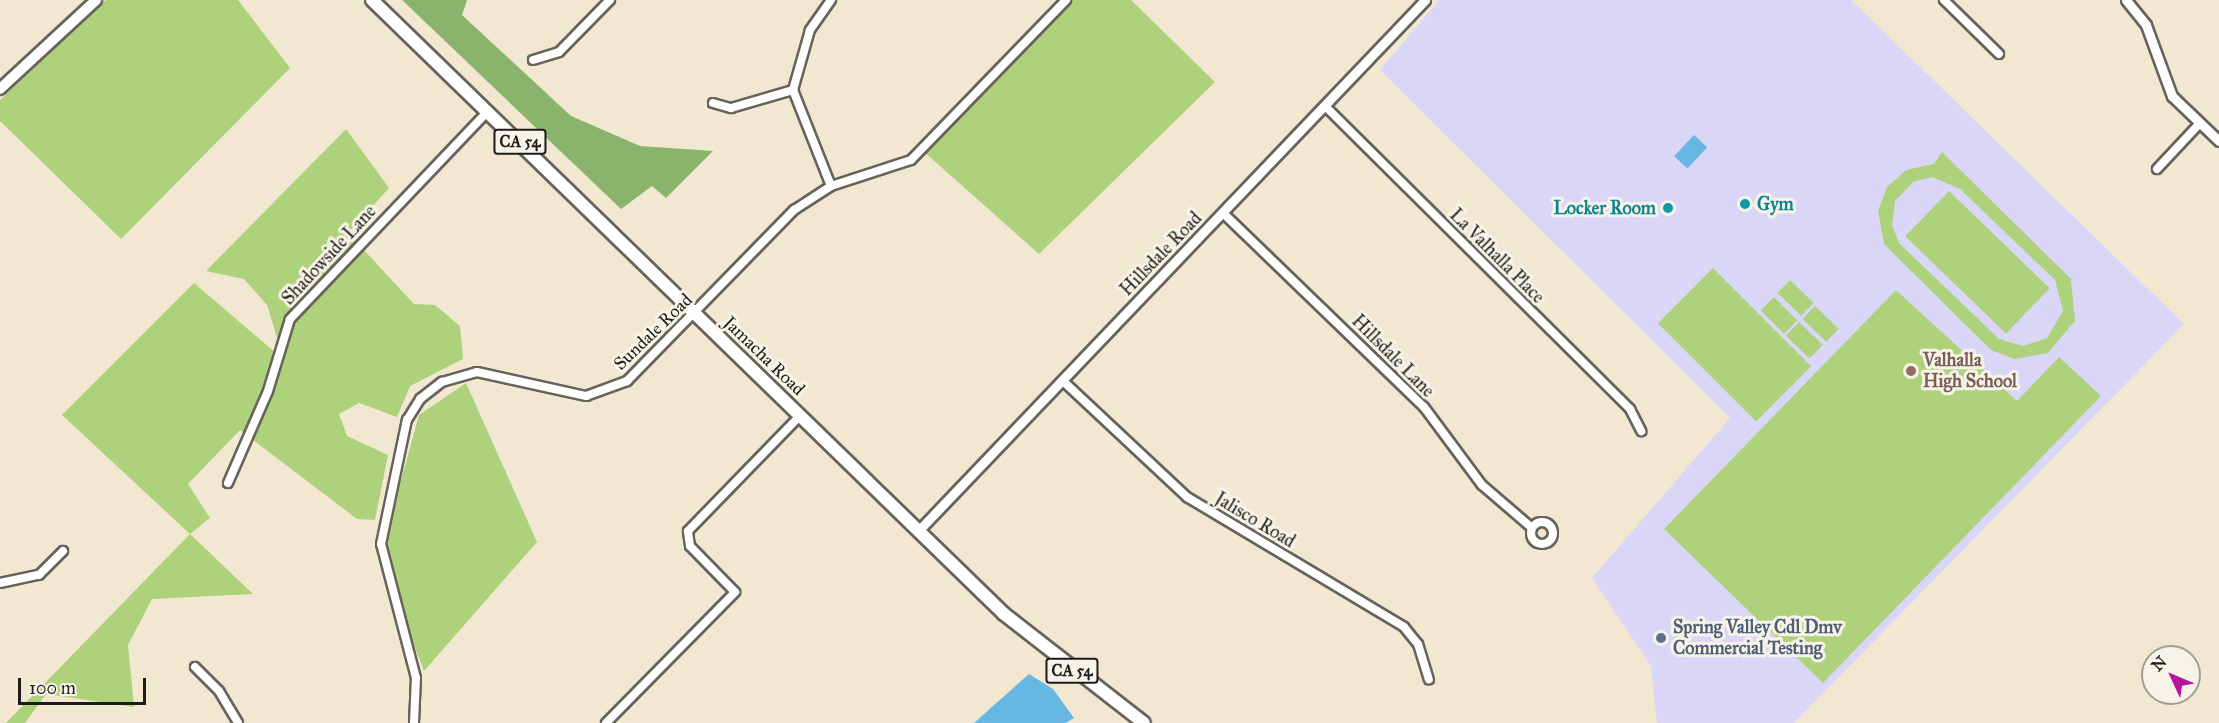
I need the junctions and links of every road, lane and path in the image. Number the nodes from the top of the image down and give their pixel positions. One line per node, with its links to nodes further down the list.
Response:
1 (82, 0): 10 (main road)
2 (96, 0): 10 (main road)
3 (372, 0): 17 (main road, Jamacha Road / CA 54)
4 (610, 0): 12 (street)
5 (831, 0): 14 (street)
6 (1066, 0): 21 (street, Sundale Road)
7 (1425, 0): 16 (street, Hillsdale Road)
8 (1944, 0): 11 (street)
9 (2126, 0): 18 (street)
10 (75, 15): 13 (main road)
11 (1999, 54)
12 (533, 60)
13 (0, 89)
14 (793, 90): 15 (street); 21 (street)
15 (713, 103)
16 (1325, 106): 22 (street, Hillsdale Road); 26 (street, La Valhalla Place)
17 (488, 111): 23 (main road, Jamacha Road / CA 54); 27 (street, Shadowside Lane)
18 (2200, 123): 19 (street); 20 (street)
19 (2219, 141)
20 (2157, 169)
21 (831, 186): 23 (street, Sundale Road)
22 (1223, 213): 24 (street, Hillsdale Road); 28 (street, Hillsdale Lane)
23 (694, 314): 25 (main road, Jamacha Road / CA 54); 35 (street, Sundale Road)
24 (1063, 381): 29 (street, Hillsdale Road); 33 (street, Jalisco Road)
25 (800, 416): 29 (main road, Jamacha Road / CA 54); 36 (street)
26 (1641, 431)
27 (228, 483)
28 (1532, 528)
29 (919, 530): 37 (main road, Jamacha Road / CA 54)
30 (63, 551): 31 (street)
31 (0, 583)
32 (195, 667): 34 (street)
33 (1429, 679)
34 (238, 723)
35 (414, 723)
36 (606, 723)
37 (1144, 723)

